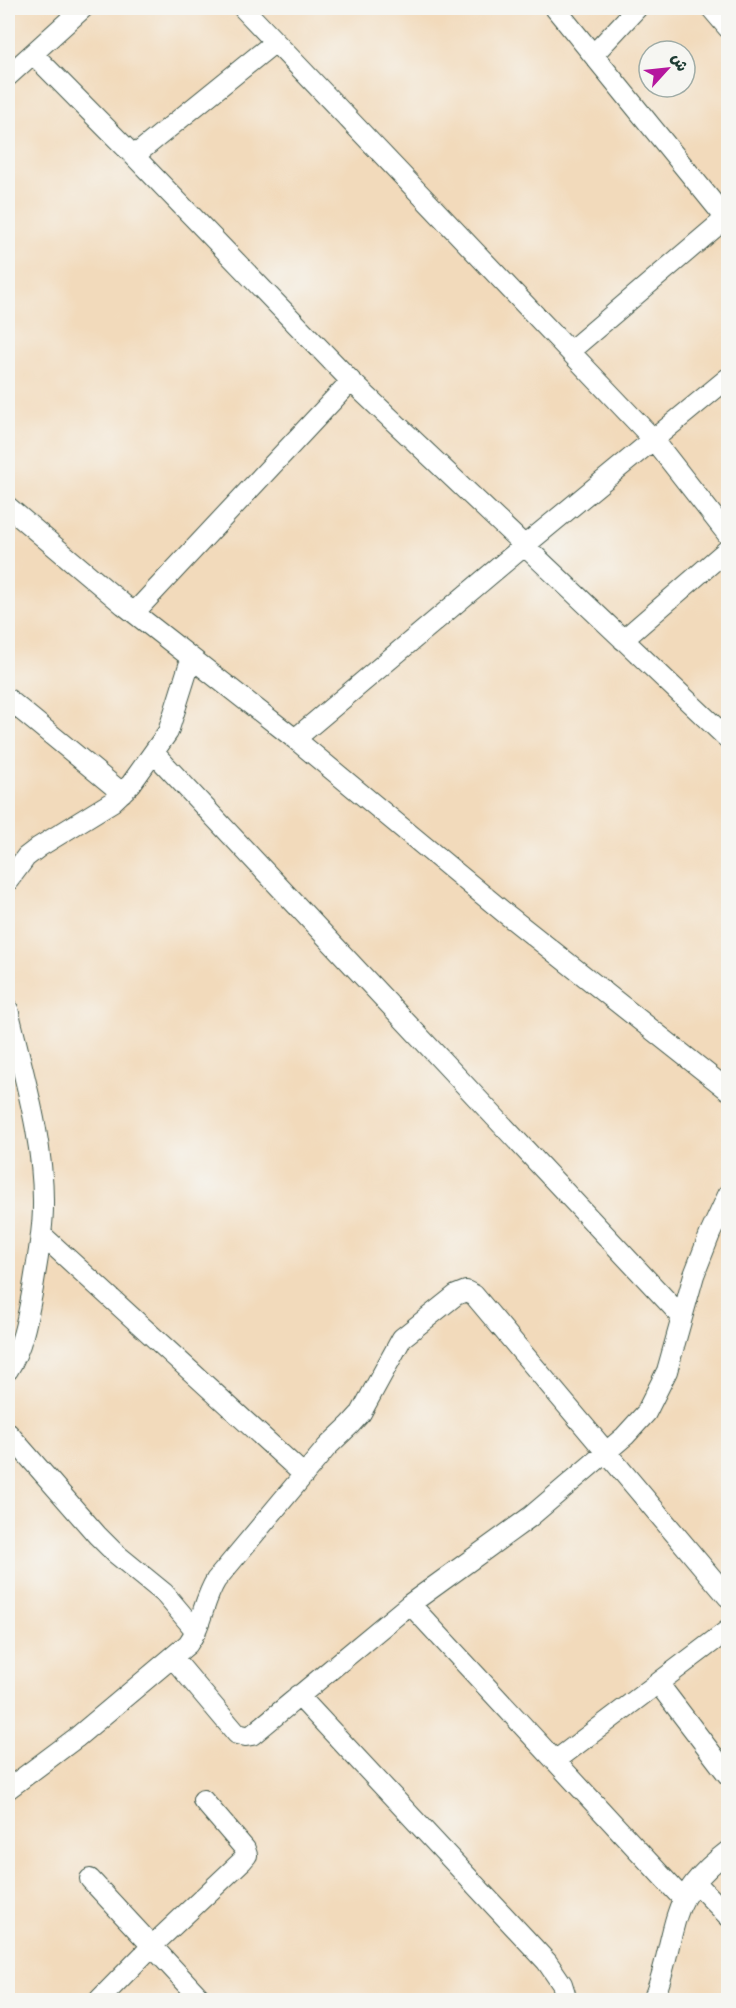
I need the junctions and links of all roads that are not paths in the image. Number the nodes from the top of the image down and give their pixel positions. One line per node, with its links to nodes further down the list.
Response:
1 (83, 8): 8 (street)
2 (243, 8): 7 (street)
3 (555, 8): 9 (street)
4 (637, 8): 9 (street)
5 (711, 8): 6 (street)
6 (729, 28)
7 (275, 42): 11 (street); 13 (street)
8 (33, 54): 10 (street); 11 (street)
9 (594, 54): 12 (street)
10 (8, 76)
11 (134, 156): 15 (street)
12 (727, 219): 13 (street)
13 (570, 351): 16 (street)
14 (729, 378): 16 (street)
15 (351, 381): 19 (street); 21 (street)
16 (653, 439): 18 (street); 19 (street)
17 (8, 507): 21 (street)
18 (729, 534)
19 (524, 546): 22 (street); 25 (street)
20 (729, 549): 22 (street)
21 (134, 613): 23 (street)
22 (623, 640): 26 (street)
23 (191, 659): 25 (street); 27 (street)
24 (8, 699): 28 (street)
25 (295, 738): 31 (street)
26 (729, 739)
27 (154, 753): 28 (street); 36 (street)
28 (122, 793): 29 (street)
29 (8, 881)
30 (8, 1009): 35 (street)
31 (697, 1065): 32 (street); 33 (street)
32 (729, 1072)
33 (729, 1090)
34 (729, 1195): 36 (street)
35 (42, 1235): 37 (street); 40 (street)
36 (682, 1317): 39 (street)
37 (8, 1370)
38 (8, 1433): 44 (street)
39 (606, 1452): 40 (street); 41 (street); 42 (street)
40 (304, 1475): 44 (street)
41 (729, 1597)
42 (410, 1604): 47 (street); 48 (street)
43 (729, 1630): 46 (street)
44 (196, 1631): 45 (street)
45 (172, 1658): 47 (street); 50 (street)
46 (658, 1683): 48 (street); 49 (street)
47 (298, 1695): 60 (street)
48 (555, 1761): 55 (street)
49 (729, 1775)
50 (8, 1790)
51 (203, 1800): 57 (street)
52 (729, 1851): 54 (street)
53 (90, 1879): 57 (street)
54 (696, 1882): 55 (street); 56 (street)
55 (683, 1899): 61 (street)
56 (729, 1916)
57 (152, 1946): 58 (street); 59 (street)
58 (99, 2001)
59 (202, 2001)
60 (567, 2001)
61 (653, 2001)

